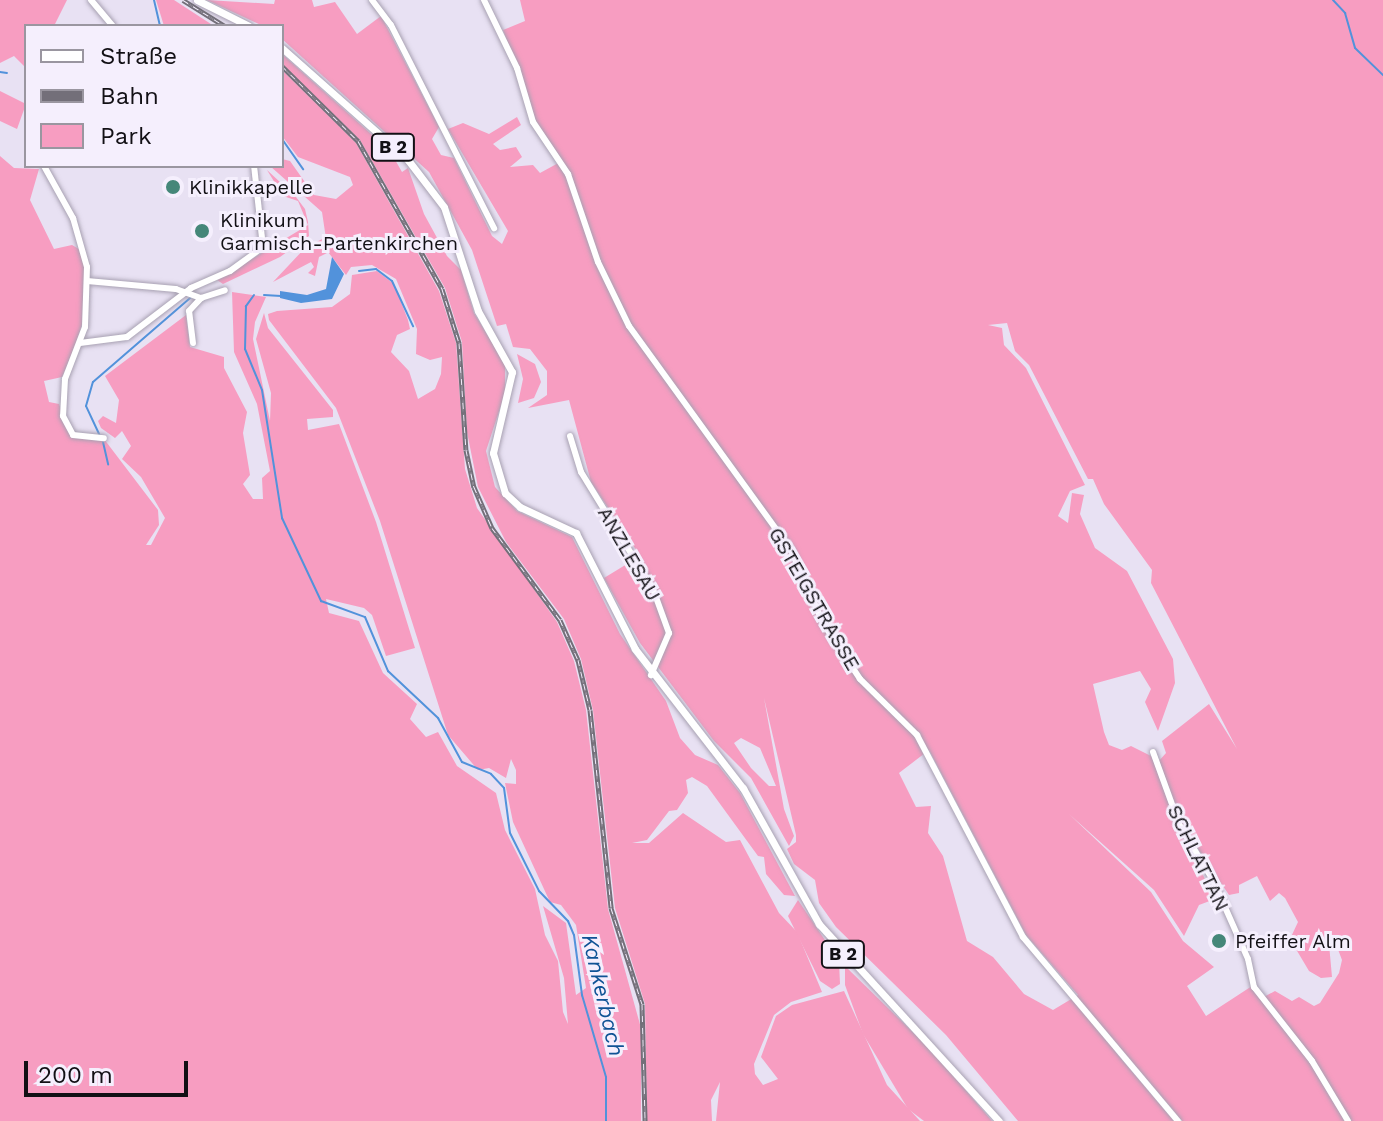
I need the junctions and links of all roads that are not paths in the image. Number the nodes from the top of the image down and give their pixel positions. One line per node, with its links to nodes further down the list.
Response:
1 (91, 0): 5 (street)
2 (197, 0): 6 (main road)
3 (372, 0): 10 (street)
4 (484, 0): 21 (street, GSTEIGSTRASSE)
5 (111, 24)
6 (245, 24)
7 (284, 50): 18 (main road, B 2)
8 (45, 168): 11 (street)
9 (254, 168): 13 (street)
10 (494, 228)
11 (87, 281): 13 (street); 14 (street)
12 (225, 290): 13 (street)
13 (193, 295): 14 (street); 15 (street)
14 (80, 343): 17 (street)
15 (193, 343)
16 (570, 436): 18 (street, ANZLESAU)
17 (102, 439)
18 (651, 675): 20 (main road, B 2)
19 (1153, 752): 22 (street, SCHLATTAN)
20 (999, 1121)
21 (1178, 1121)
22 (1348, 1121)

